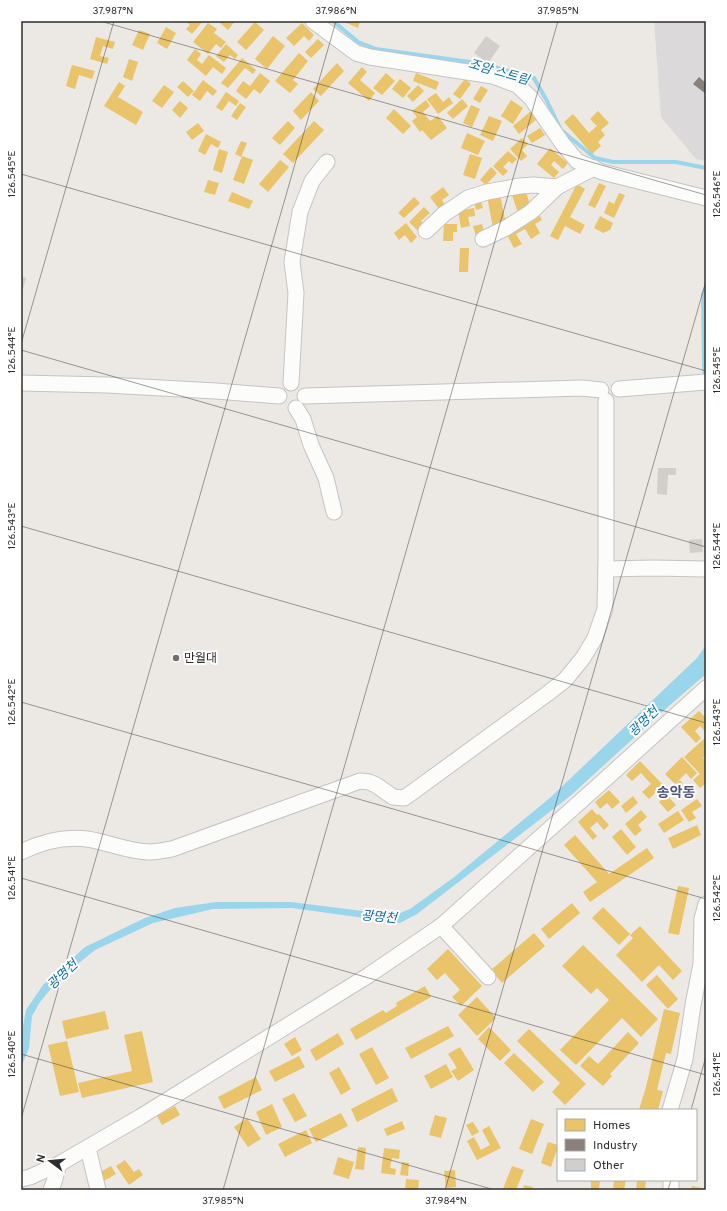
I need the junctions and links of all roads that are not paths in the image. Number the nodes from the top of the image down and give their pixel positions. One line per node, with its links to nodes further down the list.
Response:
1 (313, 21): 3 (street)
2 (327, 162): 10 (street)
3 (594, 168): 4 (street); 5 (street)
4 (557, 187): 6 (street); 7 (street)
5 (706, 198)
6 (426, 231)
7 (483, 240)
8 (703, 382): 11 (street)
9 (21, 383): 12 (street)
10 (291, 383): 12 (street); 13 (street)
11 (603, 395): 13 (street); 16 (street)
12 (279, 396): 14 (street)
13 (305, 396): 14 (street)
14 (296, 408): 15 (street)
15 (334, 512)
16 (606, 569): 17 (street); 19 (street)
17 (706, 569)
18 (706, 688): 21 (street)
19 (21, 852)
20 (706, 904): 23 (street)
21 (441, 926): 22 (street); 24 (street)
22 (488, 977)
23 (670, 1109)
24 (88, 1148): 25 (street); 28 (street)
25 (59, 1164): 26 (street); 27 (street)
26 (21, 1179)
27 (51, 1190)
28 (98, 1190)

